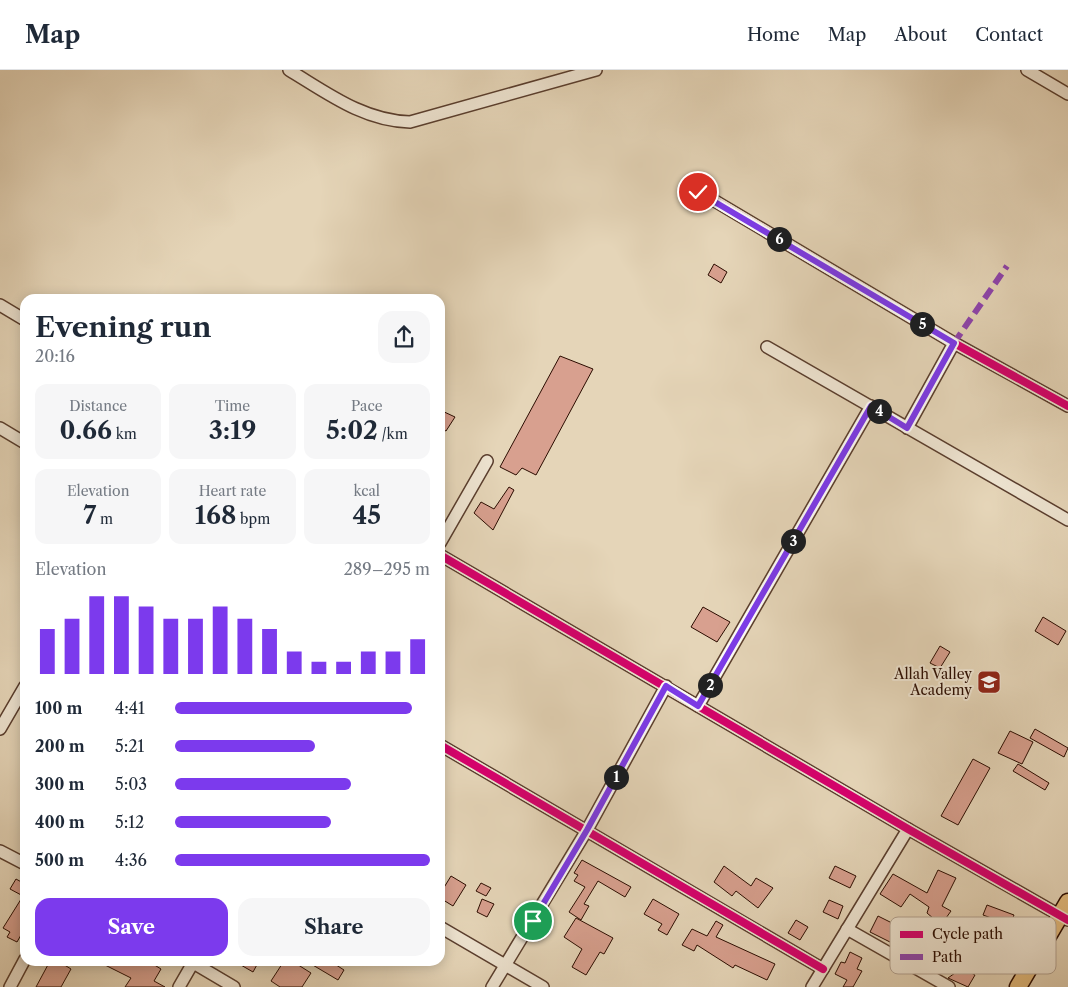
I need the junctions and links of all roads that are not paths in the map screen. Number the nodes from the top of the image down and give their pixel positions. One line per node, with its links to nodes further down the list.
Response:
1 (289, 70): 2 (street)
2 (596, 70)
3 (1027, 70): 4 (street)
4 (1068, 94)
5 (698, 192): 8 (street)
6 (0, 305): 7 (street)
7 (20, 317)
8 (954, 343): 11 (street); 13 (street)
9 (768, 347): 10 (street)
10 (871, 406): 13 (street); 21 (street)
11 (1068, 406)
12 (0, 428): 14 (street)
13 (907, 428): 16 (street)
14 (20, 440)
15 (487, 461): 17 (street)
16 (1068, 520)
17 (445, 534)
18 (445, 559): 19 (street)
19 (666, 686): 21 (street); 25 (street)
20 (20, 695): 22 (street)
21 (698, 706): 24 (street)
22 (0, 729)
23 (445, 748): 25 (street)
24 (908, 829): 28 (street); 30 (street)
25 (587, 830): 36 (street); 37 (street)
26 (0, 851): 27 (street)
27 (20, 861)
28 (1065, 913): 29 (highway)
29 (1056, 927)
30 (847, 929): 32 (street); 37 (street)
31 (445, 930): 36 (street)
32 (890, 953)
33 (22, 966): 40 (street)
34 (190, 966): 41 (street)
35 (199, 966): 42 (street)
36 (506, 966): 43 (street); 44 (street)
37 (822, 969): 45 (street)
38 (926, 974): 46 (street)
39 (1026, 974): 47 (highway)
40 (10, 987)
41 (179, 987)
42 (234, 987)
43 (492, 987)
44 (543, 987)
45 (812, 987)
46 (949, 987)
47 (1018, 987)

